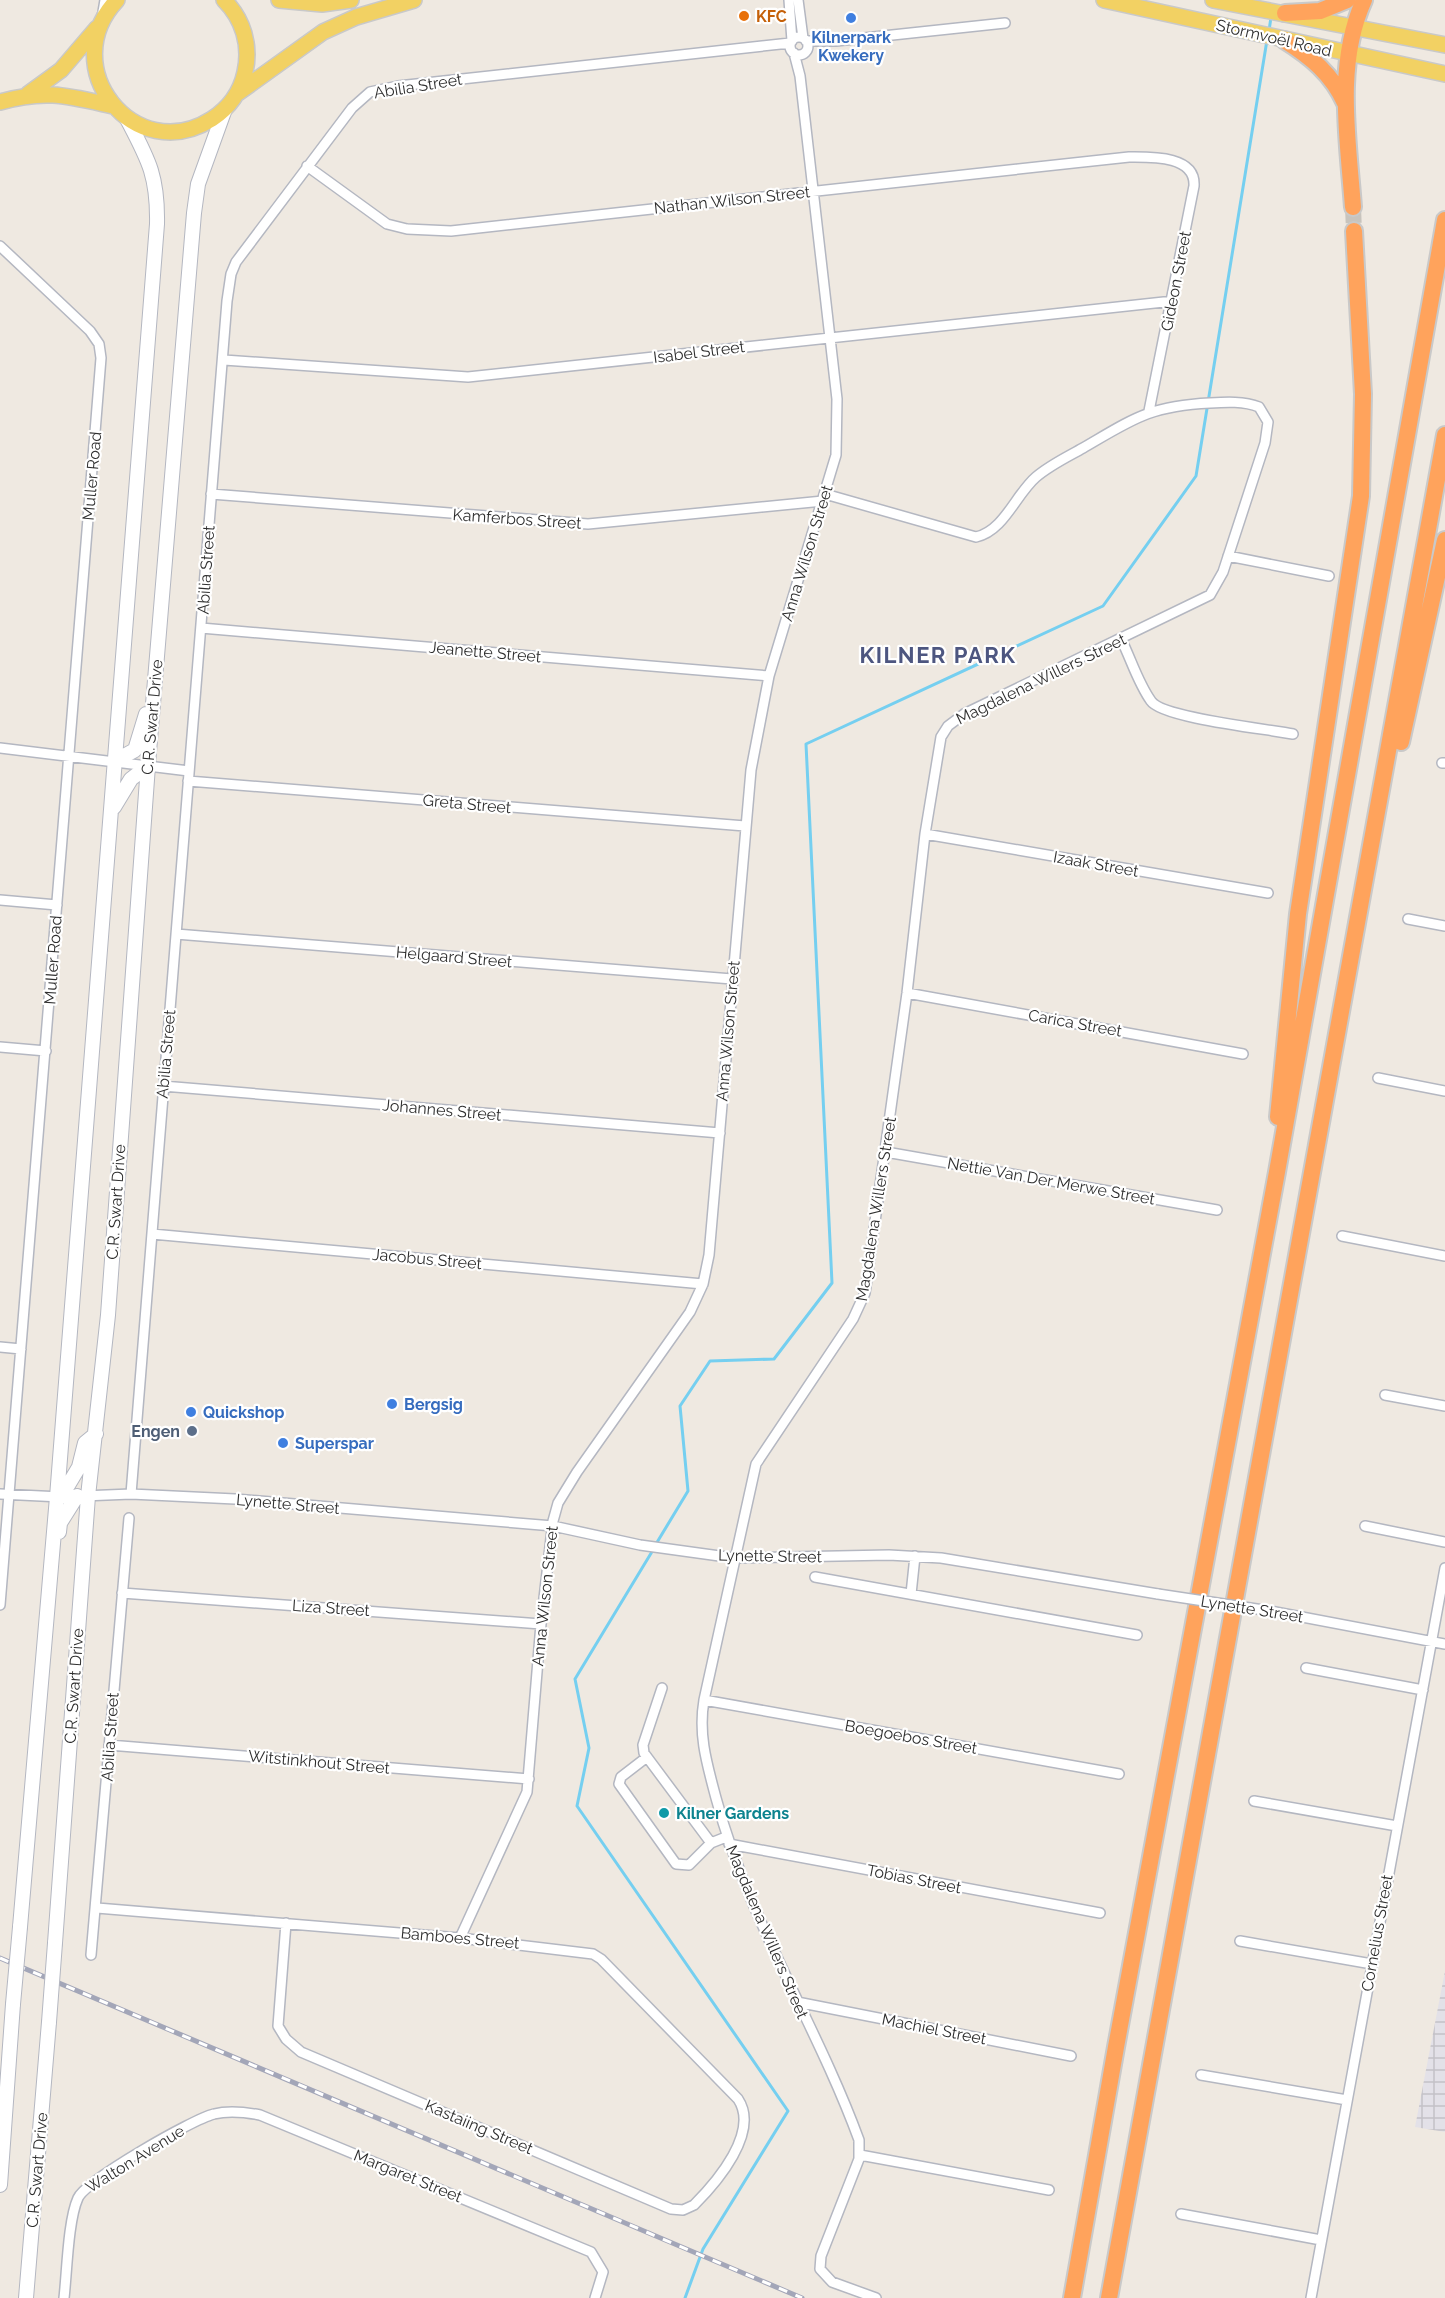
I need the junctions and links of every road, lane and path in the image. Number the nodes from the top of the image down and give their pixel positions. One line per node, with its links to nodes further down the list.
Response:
1 (105, 0): 14 (street)
2 (117, 0): 14 (main road)
3 (224, 0): 22 (main road)
4 (279, 0): 5 (main road)
5 (351, 0)
6 (414, 0): 22 (main road)
7 (789, 0): 19 (street, Anna Wilson Street)
8 (798, 0): 19 (street, Anna Wilson Street)
9 (1104, 0): 17 (main road, Stormvoël Road)
10 (1213, 0): 13 (main road, Stormvoël Road)
11 (1347, 0): 13 (highway)
12 (1364, 0): 16 (highway)
13 (1284, 13): 16 (main road, Stormvoël Road)
14 (101, 22): 23 (main road); 25 (main road)
15 (1005, 23): 19 (street, Abilia Street)
16 (1353, 27): 18 (main road, Stormvoël Road); 20 (highway)
17 (1283, 40): 20 (main road, Stormvoël Road); 27 (highway)
18 (1445, 45)
19 (798, 46): 30 (street, Abilia Street); 31 (street, Anna Wilson Street)
20 (1348, 55): 21 (main road, Stormvoël Road); 27 (highway)
21 (1445, 74)
22 (237, 93): 26 (main road)
23 (28, 94): 24 (main road); 25 (main road)
24 (0, 102)
25 (113, 106): 28 (main road)
26 (225, 109): 28 (main road); 50 (main road, C.R. Swart Drive)
27 (1348, 110): 32 (highway)
28 (126, 117): 54 (main road, C.R. Swart Drive)
29 (1175, 162): 31 (street, Nathan Wilson Street); 36 (street, Gideon Street)
30 (307, 165): 31 (street, Nathan Wilson Street); 38 (street, Abilia Street)
31 (813, 191): 37 (street, Anna Wilson Street)
32 (1353, 207)
33 (1445, 220): 78 (highway)
34 (1354, 231): 78 (highway)
35 (0, 246): 53 (street, Muller Road)
36 (1173, 301): 37 (street, Isabel Street); 40 (street, Gideon Street)
37 (830, 337): 38 (street, Isabel Street); 43 (street, Anna Wilson Street)
38 (224, 360): 42 (street, Abilia Street)
39 (1259, 407): 40 (street, Kamferbos Street); 45 (street, Magdalena Willers Street)
40 (1149, 411): 43 (street, Kamferbos Street)
41 (1445, 435): 69 (highway)
42 (212, 494): 43 (street, Kamferbos Street); 47 (street, Abilia Street)
43 (824, 498): 49 (street, Anna Wilson Street)
44 (1445, 540): 69 (highway)
45 (1228, 556): 46 (street); 48 (street, Magdalena Willers Street)
46 (1329, 576)
47 (201, 628): 49 (street, Jeanette Street); 56 (street, Abilia Street)
48 (1121, 639): 51 (street); 60 (street, Magdalena Willers Street)
49 (769, 676): 59 (street, Anna Wilson Street)
50 (154, 697): 54 (main road); 55 (main road, C.R. Swart Drive)
51 (1293, 734)
52 (0, 748): 53 (street)
53 (69, 754): 54 (street); 63 (street, Muller Road)
54 (115, 762): 55 (street); 58 (main road, C.R. Swart Drive)
55 (148, 766): 56 (street); 58 (main road); 88 (main road, C.R. Swart Drive)
56 (189, 771): 57 (street, Abilia Street)
57 (188, 781): 59 (street, Greta Street); 66 (street, Abilia Street)
58 (111, 812): 92 (main road, C.R. Swart Drive)
59 (745, 826): 67 (street, Anna Wilson Street)
60 (925, 834): 61 (street, Izaak Street); 68 (street, Magdalena Willers Street)
61 (1268, 893)
62 (0, 900): 63 (street)
63 (57, 905): 71 (street, Muller Road)
64 (1408, 919): 65 (street)
65 (1445, 926)
66 (176, 934): 67 (street, Helgaard Street); 74 (street, Abilia Street)
67 (732, 979): 76 (street, Anna Wilson Street)
68 (907, 993): 72 (street, Carica Street); 77 (street, Magdalena Willers Street)
69 (1338, 1027): 144 (highway)
70 (0, 1047): 71 (street)
71 (46, 1051): 85 (street, Muller Road)
72 (1243, 1054)
73 (1378, 1078): 75 (street)
74 (163, 1086): 76 (street, Johannes Street); 80 (street, Abilia Street)
75 (1445, 1091)
76 (720, 1133): 83 (street, Anna Wilson Street)
77 (886, 1152): 79 (street, Nettie Van Der Merwe Street); 99 (street, Magdalena Willers Street)
78 (1277, 1172): 143 (highway)
79 (1217, 1210)
80 (152, 1234): 83 (street, Jacobus Street); 90 (street, Abilia Street)
81 (1342, 1236): 82 (street)
82 (1445, 1256)
83 (702, 1284): 94 (street, Anna Wilson Street)
84 (0, 1347): 85 (street)
85 (21, 1349): 89 (street, Muller Road)
86 (1384, 1395): 87 (street)
87 (1445, 1406)
88 (96, 1434): 91 (main road, C.R. Swart Drive); 92 (main road)
89 (4, 1494): 92 (street, Lynette Street); 104 (street, Muller Road)
90 (131, 1494): 91 (street, Lynette Street); 94 (street, Lynette Street)
91 (83, 1496): 92 (street, Lynette Street); 97 (main road); 139 (main road, C.R. Swart Drive, bridge)
92 (59, 1497): 97 (main road, C.R. Swart Drive)
93 (129, 1518): 102 (street, Abilia Street)
94 (553, 1526): 99 (street, Lynette Street); 105 (street, Anna Wilson Street)
95 (1365, 1526): 96 (street)
96 (1445, 1542)
97 (52, 1548): 135 (main road, C.R. Swart Drive, bridge)
98 (915, 1556): 99 (street, Lynette Street); 103 (street); 107 (street, Lynette Street, bridge)
99 (734, 1558): 112 (street, Magdalena Willers Street)
100 (1445, 1568): 107 (street, Cornelius Street)
101 (815, 1577): 103 (street)
102 (122, 1593): 105 (street, Liza Street); 113 (street, Abilia Street)
103 (911, 1594): 106 (street)
104 (0, 1605)
105 (541, 1624): 116 (street, Anna Wilson Street)
106 (1137, 1635)
107 (1433, 1641): 108 (street, Lynette Street); 111 (street, Cornelius Street)
108 (1445, 1644)
109 (1306, 1668): 111 (street)
110 (662, 1688): 114 (street)
111 (1423, 1690): 118 (street, Cornelius Street)
112 (704, 1700): 115 (street, Boegoebos Street); 119 (street, Magdalena Willers Street)
113 (110, 1745): 116 (street, Witstinkhout Street); 121 (street, Abilia Street)
114 (647, 1757): 120 (street); 120 (street)
115 (1119, 1774)
116 (529, 1779): 124 (street, Anna Wilson Street)
117 (1254, 1801): 118 (street)
118 (1397, 1826): 127 (street, Cornelius Street)
119 (728, 1841): 120 (street); 122 (street, Tobias Street); 128 (street, Magdalena Willers Street)
120 (711, 1843)
121 (97, 1908): 123 (street, Bamboes Street); 126 (street, Abilia Street)
122 (1100, 1913)
123 (286, 1923): 124 (street, Bamboes Street); 133 (street, Kastaiing Street)
124 (460, 1938): 133 (street, Bamboes Street)
125 (1240, 1941): 127 (street)
126 (91, 1955)
127 (1372, 1964): 131 (street, Cornelius Street)
128 (797, 2002): 129 (street, Machiel Street); 134 (street, Magdalena Willers Street)
129 (1071, 2056)
130 (1201, 2075): 131 (street)
131 (1347, 2100): 138 (street, Cornelius Street)
132 (222, 2112): 140 (street, Walton Avenue); 141 (street, Margaret Street)
133 (745, 2122)
134 (860, 2155): 136 (street); 142 (street)
135 (0, 2185)
136 (1048, 2190)
137 (1181, 2214): 138 (street)
138 (1321, 2240): 145 (street, Cornelius Street)
139 (26, 2298)
140 (64, 2298)
141 (595, 2298)
142 (876, 2298)
143 (1072, 2298)
144 (1109, 2298)
145 (1311, 2298)

